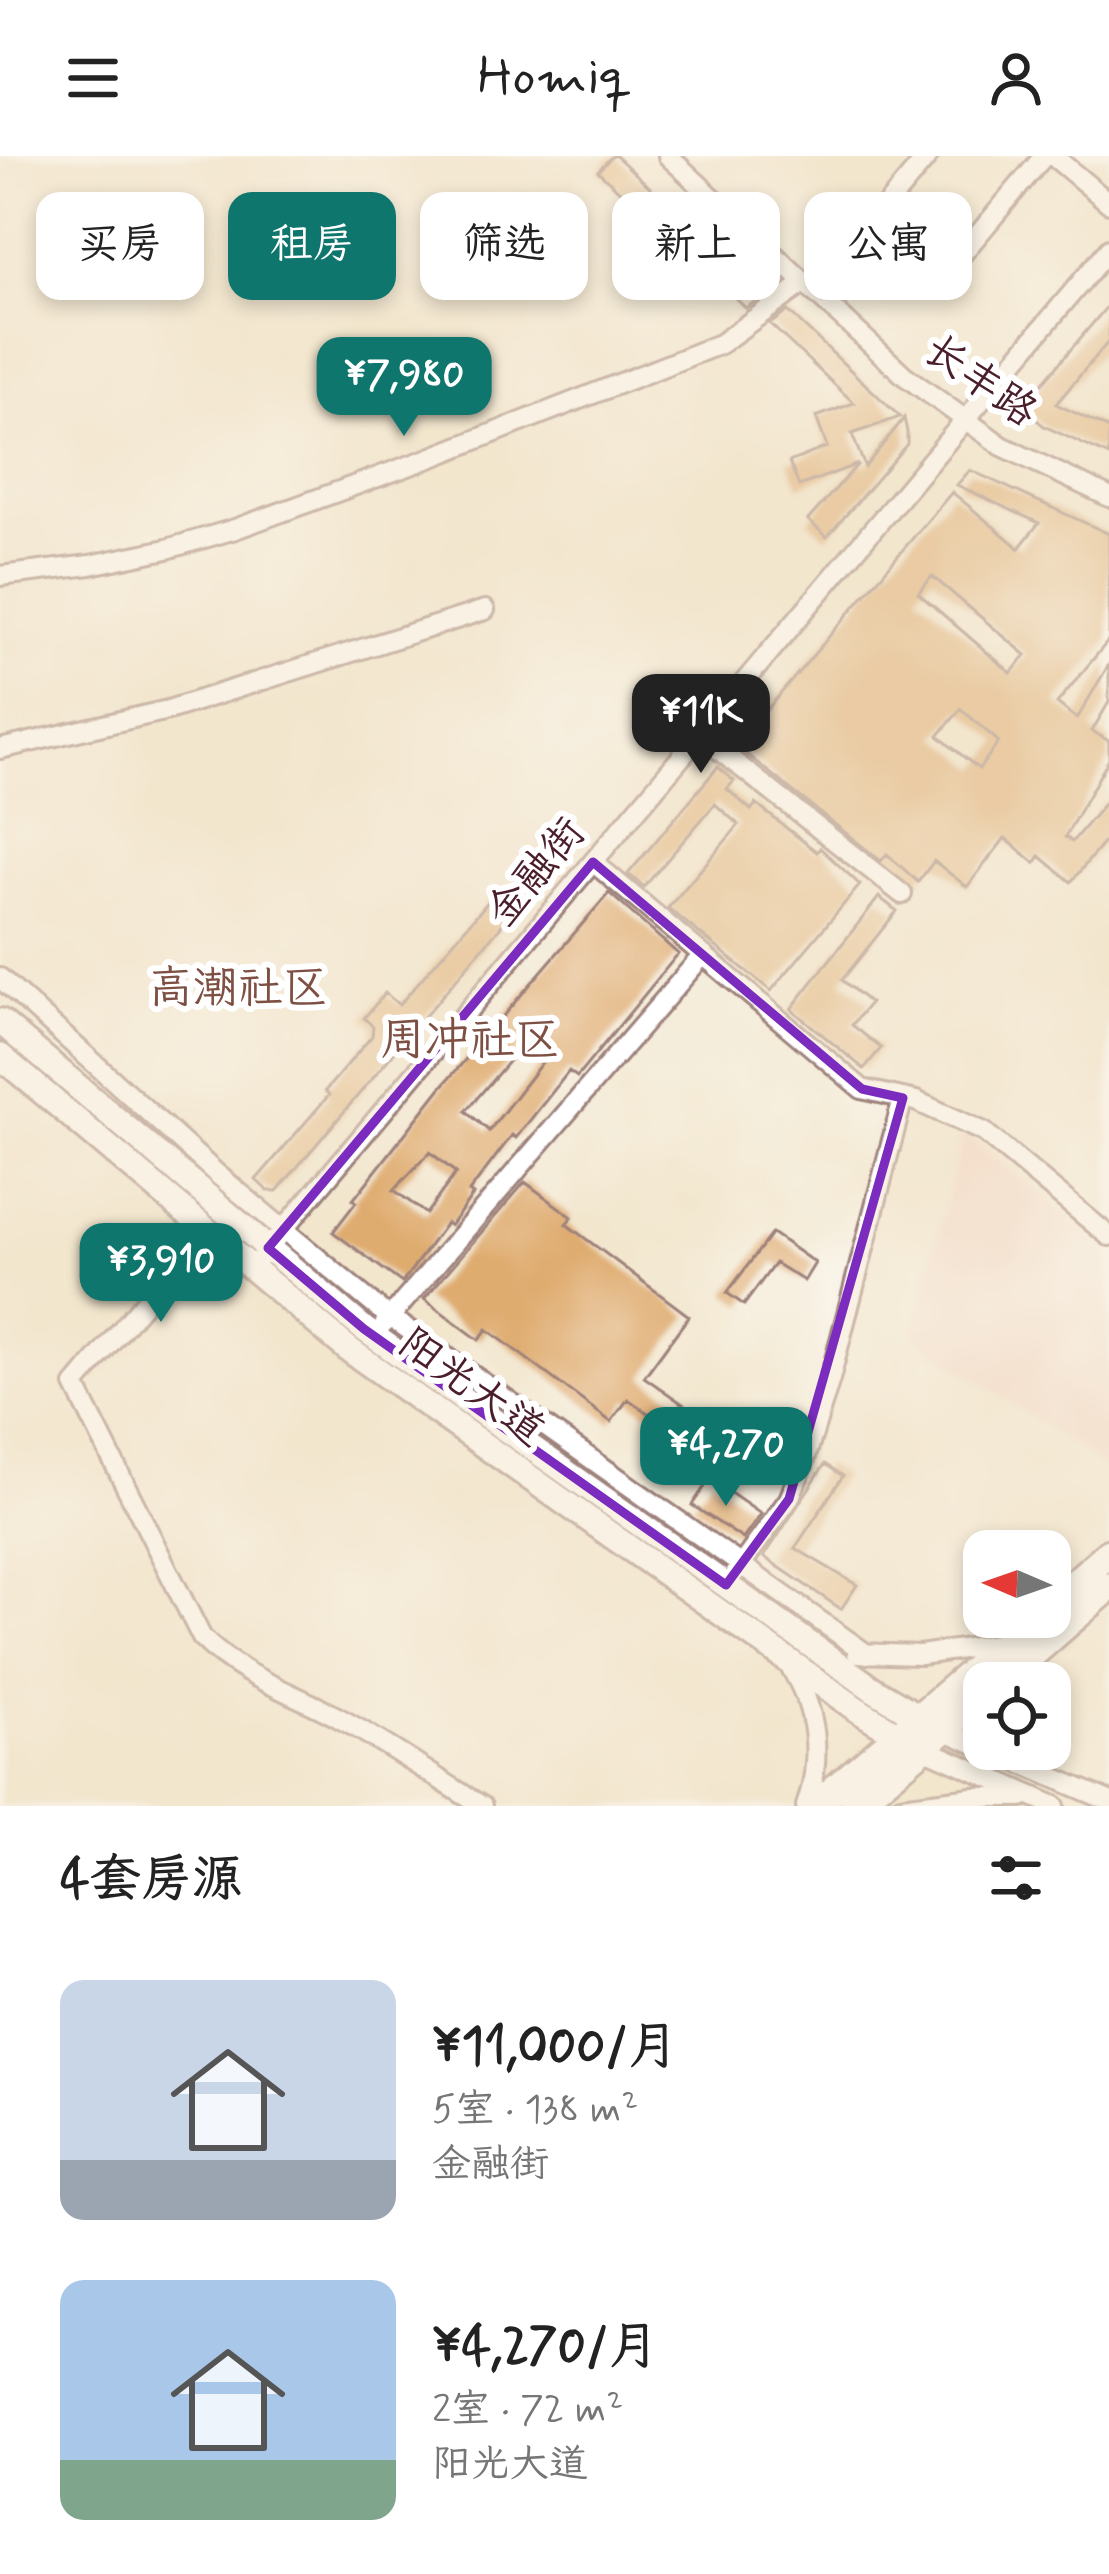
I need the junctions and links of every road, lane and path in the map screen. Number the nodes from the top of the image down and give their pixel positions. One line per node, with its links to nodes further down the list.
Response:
1 (668, 156): 8 (street, 长丰路)
2 (928, 156): 4 (street)
3 (1049, 156): 5 (street); 6 (street)
4 (895, 192)
5 (1109, 203)
6 (972, 243)
7 (1109, 249): 11 (street, 金融街)
8 (804, 282)
9 (804, 290): 13 (street)
10 (823, 300): 11 (street, 长丰路)
11 (964, 421): 12 (street, 长丰路); 15 (street, 金融街)
12 (1109, 497)
13 (0, 576)
14 (485, 610): 16 (street)
15 (700, 735): 17 (street, 金融街); 18 (street)
16 (0, 749)
17 (593, 862): 19 (street); 26 (street, 金融街)
18 (902, 894)
19 (703, 955): 23 (street); 27 (street)
20 (0, 978): 26 (street)
21 (0, 1022): 26 (main road, 阳光大道)
22 (0, 1056): 24 (main road, 阳光大道)
23 (904, 1098): 25 (street); 29 (street)
24 (206, 1229): 26 (main road, 阳光大道); 46 (street)
25 (1109, 1236)
26 (268, 1249): 27 (main road, 阳光大道); 36 (main road, 阳光大道)
27 (382, 1327): 29 (main road, 阳光大道)
28 (1109, 1553): 30 (highway)
29 (733, 1575): 34 (main road, 阳光大道); 35 (street)
30 (1071, 1586)
31 (1109, 1587): 37 (highway)
32 (1012, 1638): 33 (highway)
33 (1007, 1642): 35 (street); 39 (highway)
34 (809, 1643): 35 (street); 39 (main road, 阳光大道)
35 (867, 1654)
36 (783, 1656): 39 (main road, 阳光大道); 47 (street)
37 (1026, 1662)
38 (963, 1708): 39 (highway)
39 (921, 1733): 40 (street, 阳光大道); 44 (street, 阳光大道); 47 (highway); 48 (highway)
40 (963, 1743)
41 (1036, 1770): 43 (street, 阳光大道)
42 (1041, 1770): 43 (street)
43 (1043, 1773): 45 (street, 阳光大道)
44 (1035, 1797): 49 (street); 50 (street, 阳光大道)
45 (1109, 1802)
46 (482, 1806)
47 (810, 1806)
48 (854, 1806)
49 (901, 1806)
50 (1055, 1806)

